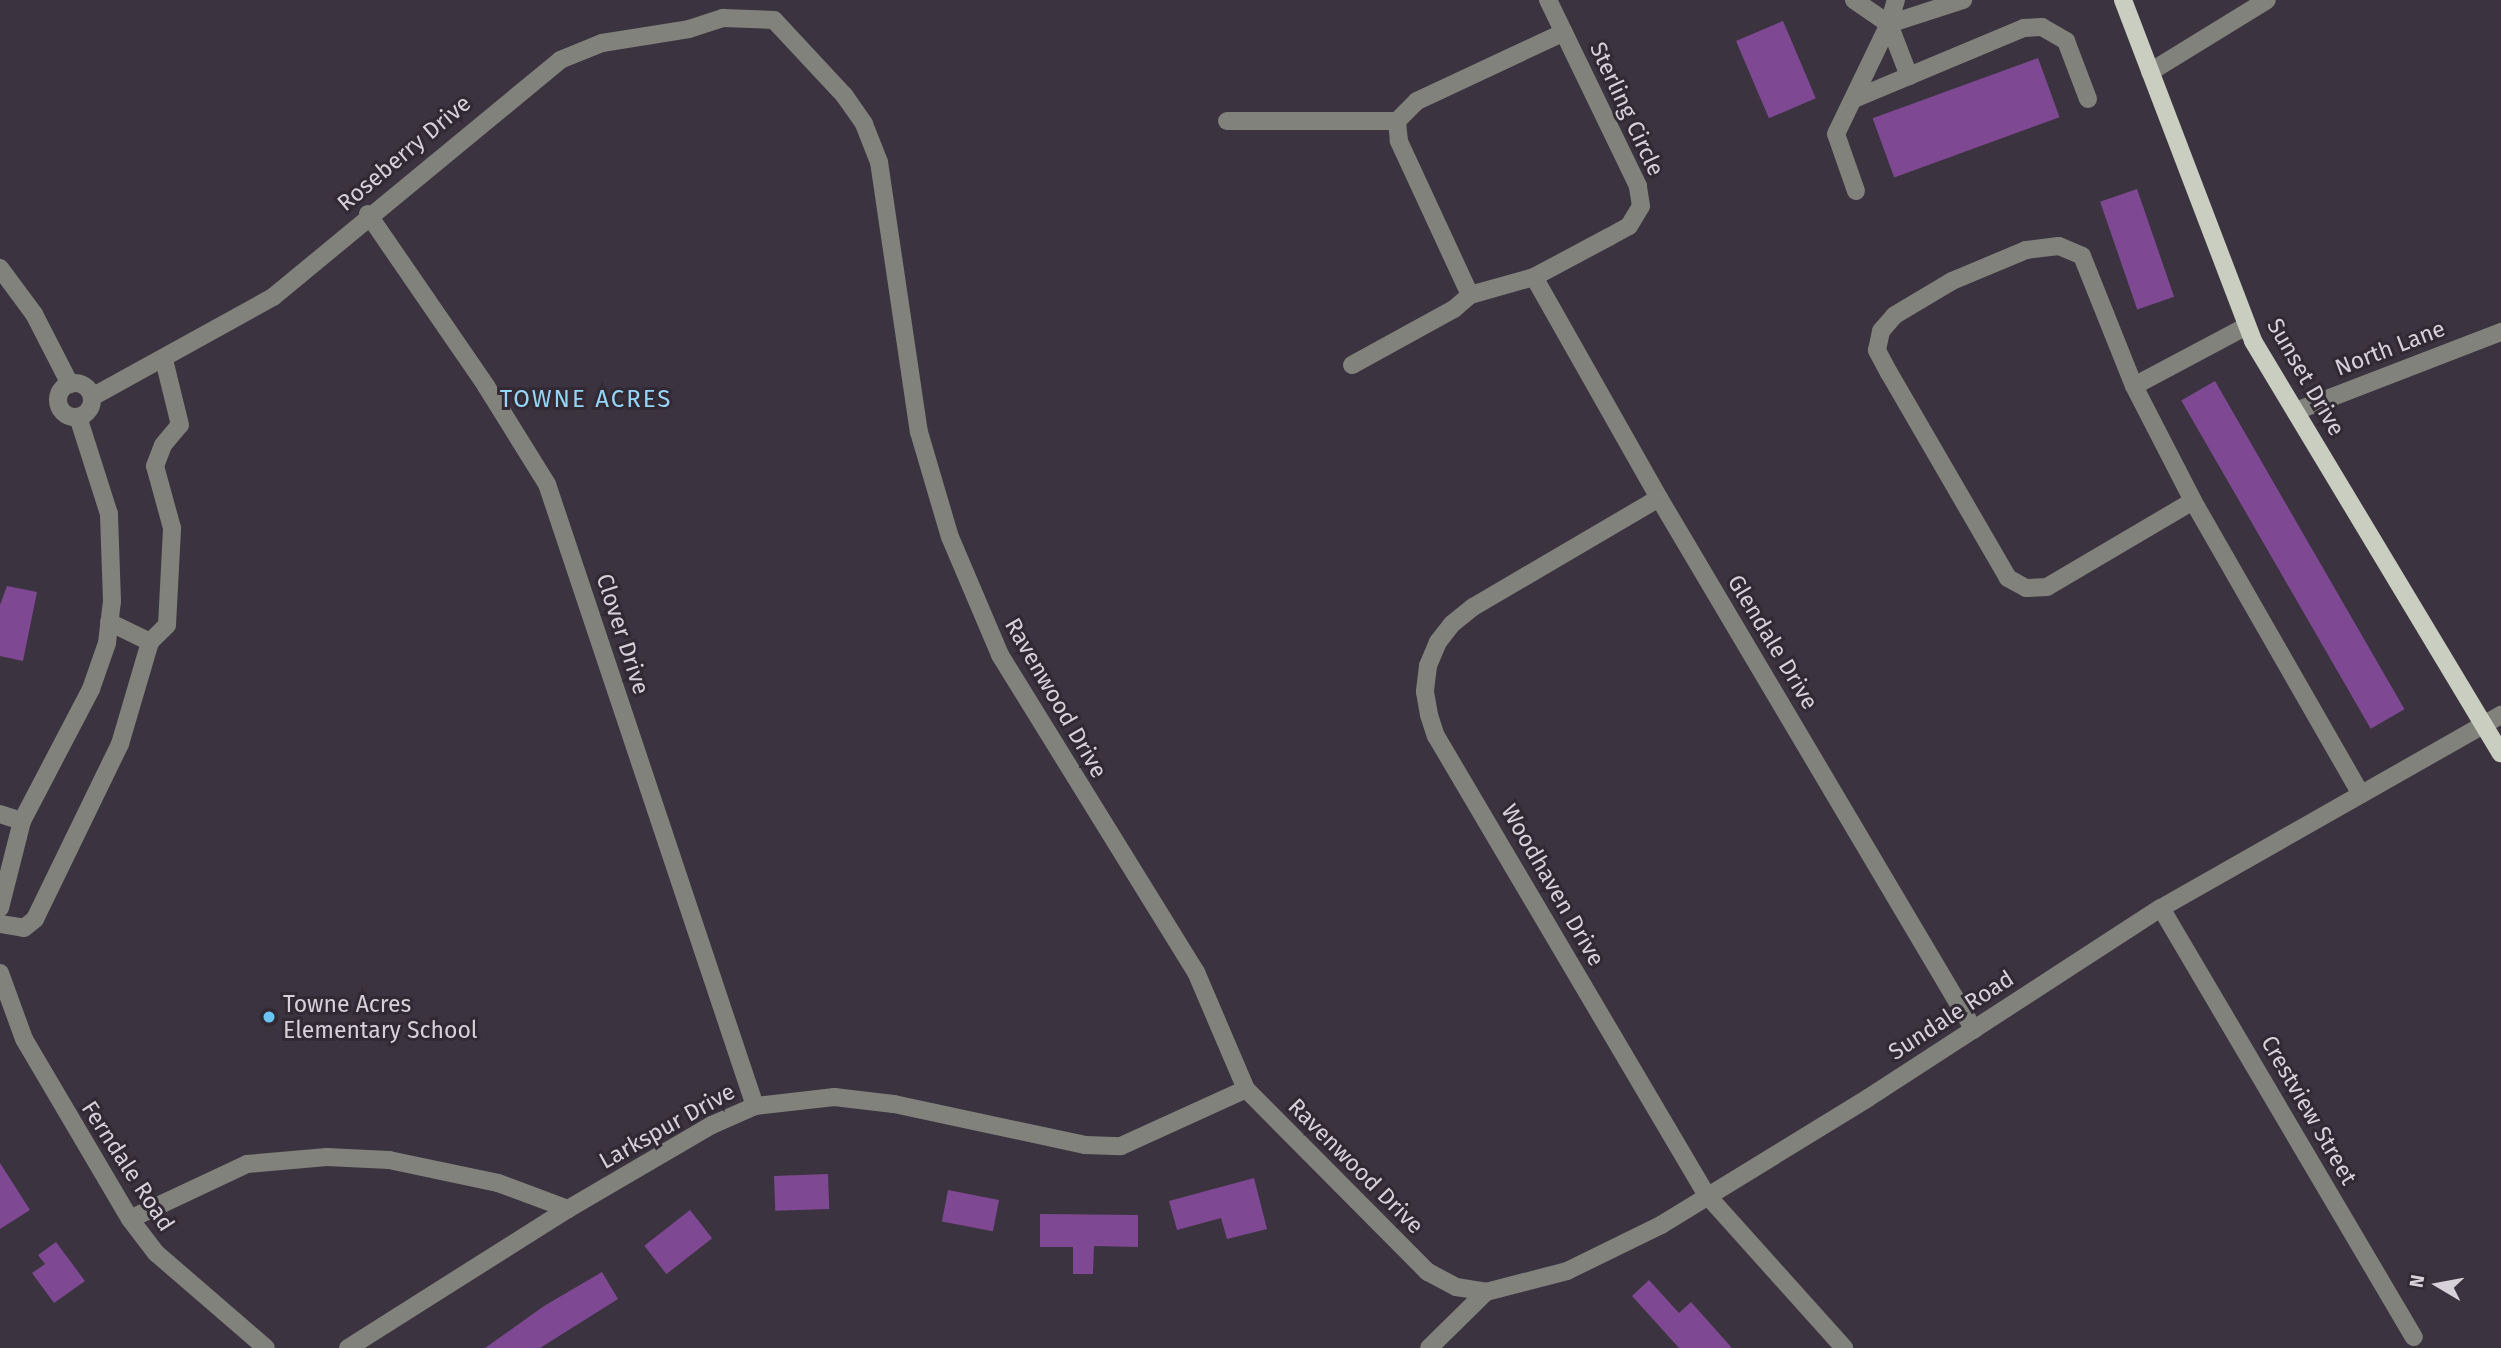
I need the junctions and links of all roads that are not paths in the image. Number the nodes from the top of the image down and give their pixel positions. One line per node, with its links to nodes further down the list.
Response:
1 (1548, 0): 9 (street)
2 (1854, 0): 8 (street)
3 (1896, 0): 8 (street)
4 (1963, 0): 8 (street)
5 (2123, 0): 10 (main road, Sunset Drive)
6 (2267, 0): 10 (street)
7 (774, 20): 17 (street, Roseberry Drive); 45 (street, Ravenwood Drive)
8 (1889, 24): 11 (street); 12 (street)
9 (1564, 32): 15 (street, Sterling Circle); 19 (street, Sterling Circle)
10 (2150, 72): 21 (main road, Sunset Drive)
11 (1909, 76): 12 (street); 13 (street)
12 (1854, 99): 16 (street)
13 (2088, 99)
14 (1227, 121): 15 (street)
15 (1396, 121): 20 (street)
16 (1856, 191)
17 (368, 214): 23 (street, Roseberry Drive); 46 (street, Clover Drive)
18 (0, 268): 25 (street)
19 (1534, 277): 20 (street); 30 (street, Glendale Drive)
20 (1470, 295): 24 (street)
21 (2247, 326): 26 (street); 28 (main road, Sunset Drive)
22 (2501, 332): 28 (street, North Lane)
23 (164, 360): 27 (street, Roseberry Drive); 33 (street)
24 (1352, 365)
25 (69, 384): 27 (street); 29 (street)
26 (2134, 386): 31 (street); 31 (street)
27 (92, 397): 29 (street)
28 (2296, 411): 35 (main road, Sunset Drive)
29 (78, 417): 32 (street)
30 (1659, 499): 44 (street, Glendale Drive); 47 (street, Woodhaven Drive)
31 (2193, 501): 37 (street)
32 (109, 622): 33 (street); 39 (street)
33 (150, 642): 42 (street)
34 (2501, 715): 35 (street, Sundale Road)
35 (2484, 724): 36 (main road, Sunset Drive); 37 (street, Sundale Road)
36 (2501, 753)
37 (2361, 794): 41 (street, Sundale Road)
38 (0, 814): 39 (street)
39 (22, 821): 40 (street)
40 (0, 908)
41 (2161, 908): 44 (street, Sundale Road); 51 (street, Crestview Street)
42 (0, 924)
43 (0, 973): 49 (street, Ferndale Road)
44 (1974, 1030): 47 (street, Sundale Road)
45 (1246, 1090): 46 (street, Larkspur Drive); 50 (street, Ravenwood Drive)
46 (755, 1106): 48 (street, Larkspur Drive)
47 (1706, 1194): 50 (street, Sundale Road); 55 (street, Woodhaven Drive)
48 (568, 1209): 49 (street); 53 (street, Larkspur Drive)
49 (130, 1219): 52 (street, Ferndale Road)
50 (1486, 1292): 54 (street, Sundale Road)
51 (2414, 1337)
52 (266, 1348)
53 (348, 1348)
54 (1429, 1348)
55 (1844, 1348)

